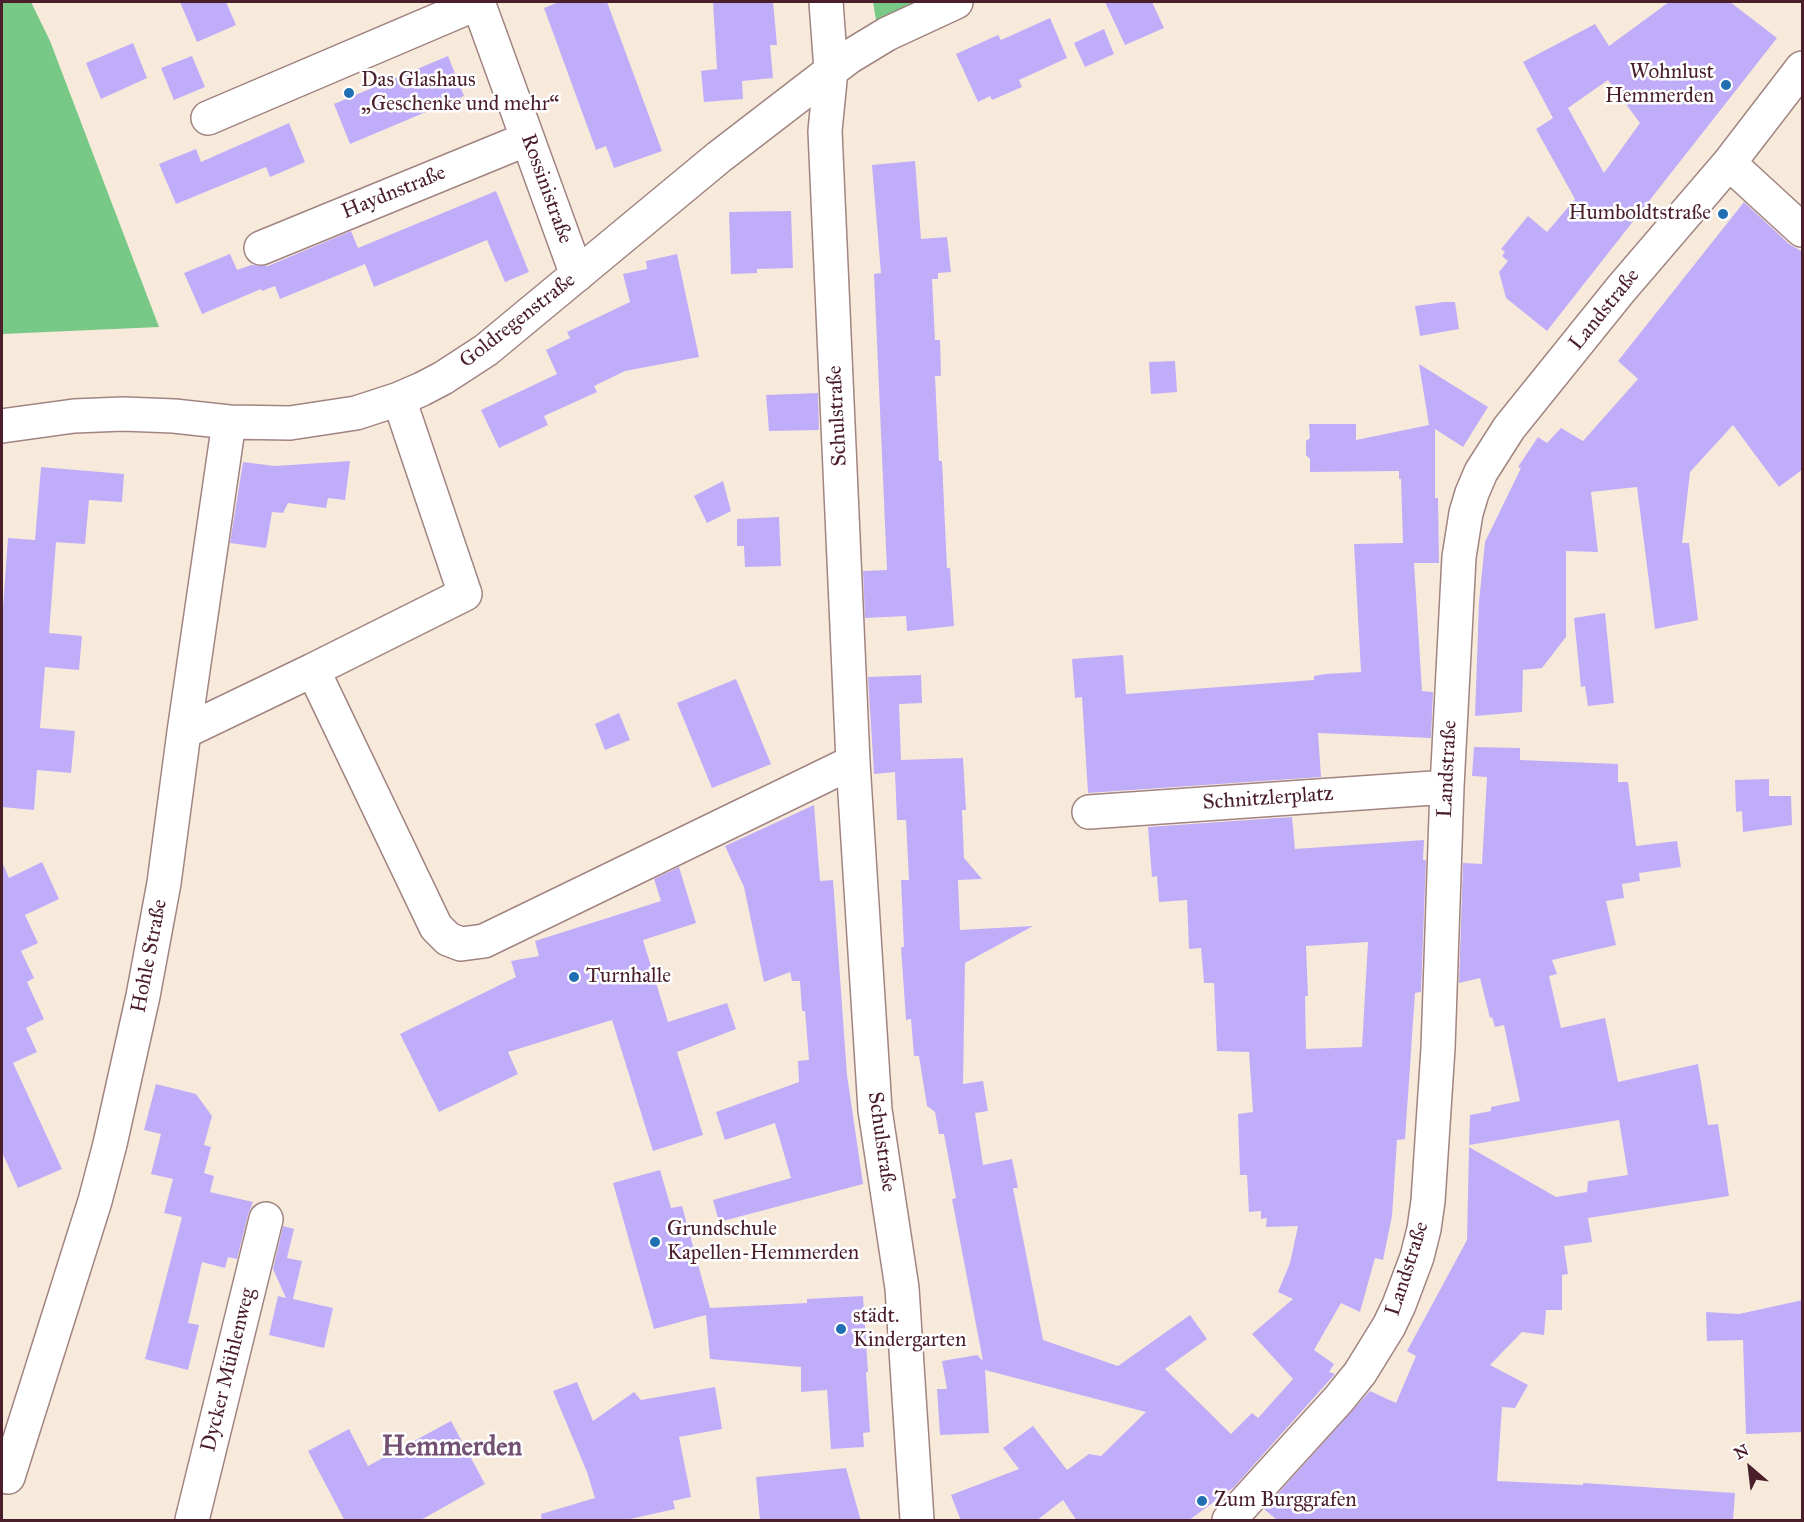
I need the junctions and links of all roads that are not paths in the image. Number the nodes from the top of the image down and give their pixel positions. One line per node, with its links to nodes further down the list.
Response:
1 (478, 2): 6 (street); 7 (street, Rossinistraße)
2 (826, 2): 5 (street, Schulstraße)
3 (956, 2): 5 (street, Goldregenstraße)
4 (1803, 68): 8 (street, Landstraße)
5 (831, 70): 11 (street, Goldregenstraße); 17 (street, Schulstraße)
6 (208, 118)
7 (527, 139): 10 (street, Haydnstraße); 11 (street, Rossinistraße)
8 (1729, 163): 9 (street); 18 (street, Landstraße)
9 (1803, 230)
10 (261, 248)
11 (577, 276): 12 (street, Goldregenstraße)
12 (399, 399): 13 (street, Goldregenstraße); 15 (street)
13 (229, 422): 14 (street, Goldregenstraße); 16 (street, Hohle Straße)
14 (2, 426)
15 (313, 670): 16 (street); 17 (street)
16 (184, 732): 21 (street, Hohle Straße)
17 (853, 762): 23 (street, Schulstraße)
18 (1447, 787): 19 (street, Schnitzlerplatz); 24 (street, Landstraße)
19 (1089, 812)
20 (266, 1220): 22 (street, Dycker Mühlenweg)
21 (8, 1477)
22 (192, 1521)
23 (917, 1521)
24 (1229, 1521)

